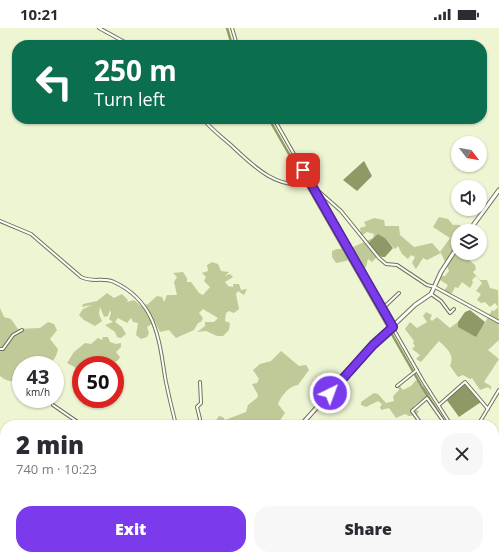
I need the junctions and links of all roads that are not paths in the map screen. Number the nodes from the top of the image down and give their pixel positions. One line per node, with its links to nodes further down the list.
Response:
1 (99, 28): 3 (street)
2 (232, 28): 4 (street)
3 (121, 40)
4 (236, 40)
5 (207, 124): 7 (street)
6 (277, 124): 7 (street)
7 (310, 184): 8 (street)
8 (313, 186): 13 (street); 16 (street)
9 (499, 190): 11 (main road)
10 (0, 221): 30 (street)
11 (474, 224)
12 (451, 257): 13 (main road)
13 (435, 287): 15 (main road); 18 (street)
14 (399, 293): 16 (street)
15 (431, 294): 17 (street); 19 (main road)
16 (382, 309): 19 (street)
17 (454, 310)
18 (499, 322)
19 (392, 328): 22 (street); 32 (main road)
20 (22, 330): 21 (street)
21 (0, 349)
22 (415, 372): 24 (street); 26 (street)
23 (200, 382): 31 (street)
24 (397, 386)
25 (499, 390): 28 (street)
26 (439, 405): 28 (street); 35 (street)
27 (57, 408): 29 (street)
28 (488, 409): 36 (street)
29 (75, 420)
30 (175, 420)
31 (200, 420)
32 (305, 420)
33 (418, 420): 34 (street)
34 (442, 420)
35 (448, 420)
36 (481, 420)

